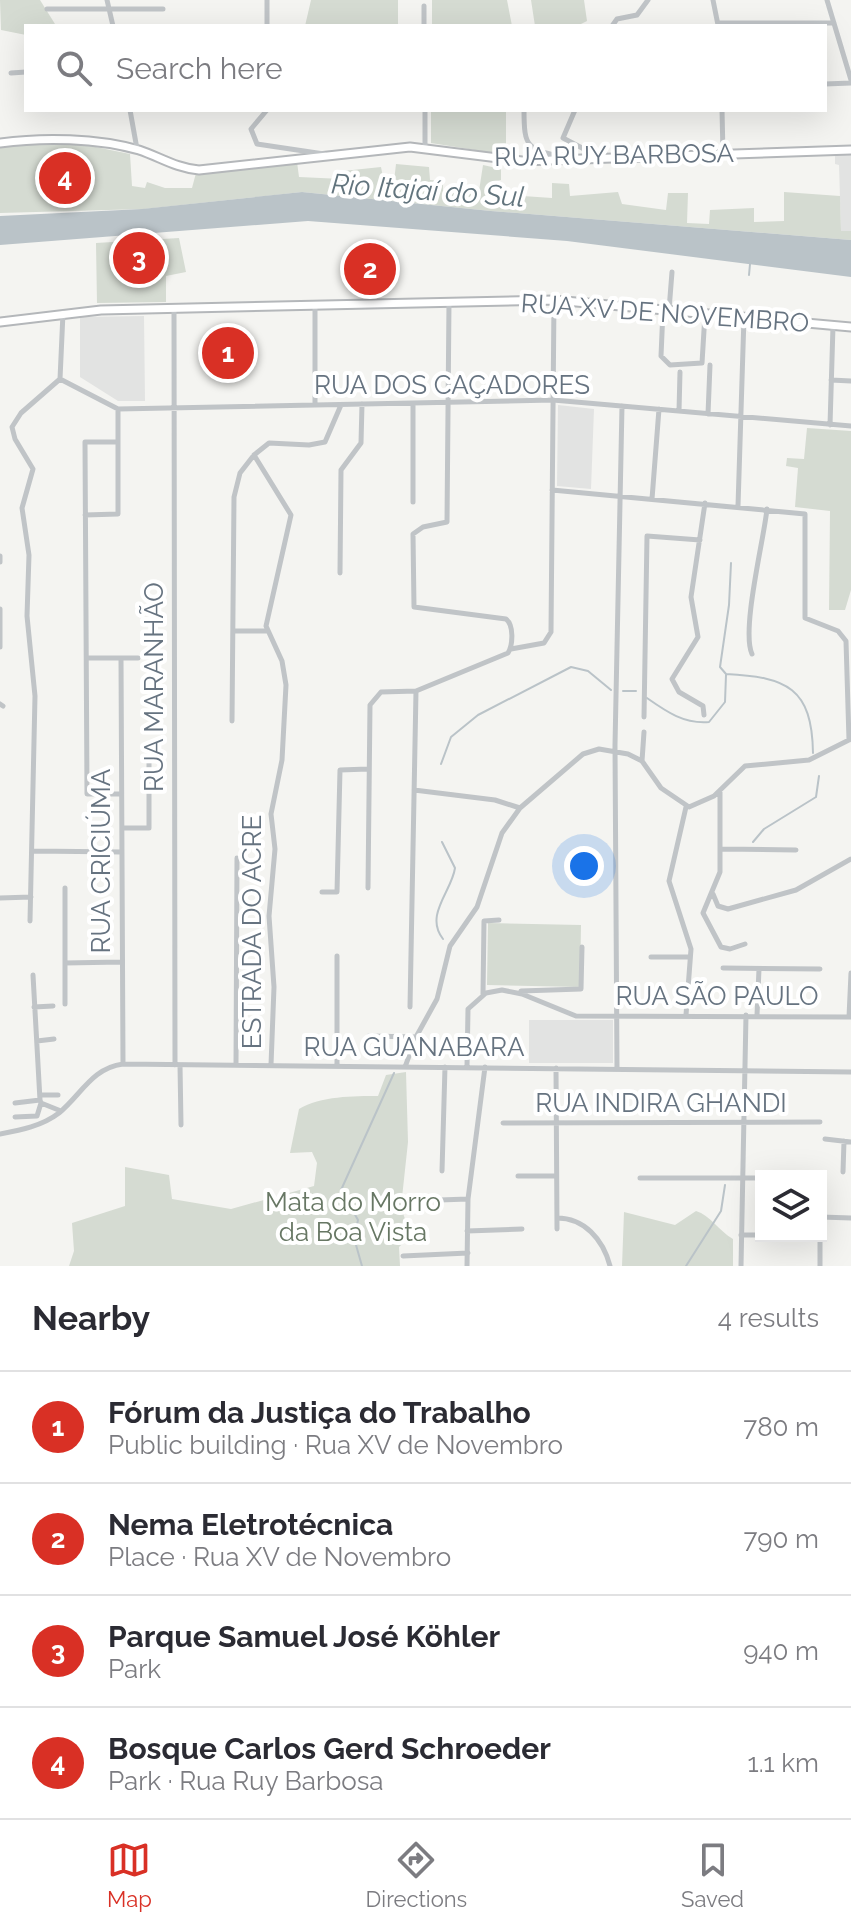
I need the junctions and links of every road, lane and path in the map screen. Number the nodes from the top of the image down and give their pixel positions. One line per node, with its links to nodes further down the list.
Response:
1 (107, 0): 8 (street)
2 (267, 0): 12 (street)
3 (648, 0): 14 (street)
4 (713, 0): 15 (street)
5 (827, 0): 10 (street)
6 (424, 6): 13 (street)
7 (47, 9): 8 (street)
8 (109, 9): 9 (street); 11 (street)
9 (163, 9)
10 (834, 23): 15 (street); 18 (street)
11 (113, 24)
12 (267, 24)
13 (424, 24)
14 (613, 24)
15 (718, 24)
16 (24, 72): 17 (street)
17 (11, 73)
18 (851, 82): 19 (street)
19 (827, 84)
20 (130, 112): 28 (street)
21 (265, 112): 30 (street)
22 (425, 112): 27 (street)
23 (524, 112): 33 (street)
24 (574, 112): 32 (street)
25 (722, 112): 31 (street)
26 (0, 143): 28 (main road, RUA RUY BARBOSA)
27 (425, 148): 30 (main road, RUA RUY BARBOSA); 33 (main road, RUA RUY BARBOSA)
28 (138, 150): 30 (main road, RUA RUY BARBOSA)
29 (851, 150): 31 (main road, RUA RUY BARBOSA)
30 (325, 154)
31 (723, 154): 32 (main road, RUA RUY BARBOSA)
32 (593, 159): 33 (main road, RUA RUY BARBOSA)
33 (576, 160)
34 (672, 272): 39 (street)
35 (554, 300): 36 (main road, RUA XV DE NOVEMBRO); 39 (main road, RUA XV DE NOVEMBRO); 51 (street)
36 (449, 302): 37 (main road, RUA XV DE NOVEMBRO); 52 (street)
37 (315, 305): 38 (main road, RUA XV DE NOVEMBRO); 55 (street)
38 (174, 308): 40 (main road, RUA XV DE NOVEMBRO); 58 (street, RUA MARANHÃO)
39 (666, 310): 41 (main road, RUA XV DE NOVEMBRO); 41 (street)
40 (63, 312): 43 (main road, RUA XV DE NOVEMBRO); 48 (street)
41 (705, 313): 42 (main road, RUA XV DE NOVEMBRO)
42 (744, 317): 44 (main road, RUA XV DE NOVEMBRO); 63 (street)
43 (0, 322)
44 (833, 325): 45 (main road, RUA XV DE NOVEMBRO); 49 (street)
45 (851, 327)
46 (710, 365): 62 (street)
47 (680, 372): 61 (street)
48 (60, 379): 59 (street, RUA DOS CAÇADORES); 105 (street)
49 (831, 380): 50 (street); 64 (street)
50 (851, 381)
51 (553, 400): 52 (street, RUA DOS CAÇADORES); 57 (street, RUA DOS CAÇADORES); 68 (street)
52 (448, 402): 53 (street, RUA DOS CAÇADORES); 82 (street)
53 (413, 403): 54 (street, RUA DOS CAÇADORES); 71 (street)
54 (362, 404): 56 (street, RUA DOS CAÇADORES); 77 (street)
55 (315, 405): 56 (street, RUA DOS CAÇADORES); 58 (street, RUA DOS CAÇADORES)
56 (341, 405): 67 (street)
57 (622, 406): 60 (street, RUA DOS CAÇADORES); 69 (street)
58 (174, 408): 59 (street, RUA DOS CAÇADORES); 145 (street, RUA MARANHÃO)
59 (118, 409): 66 (street)
60 (659, 409): 61 (street, RUA DOS CAÇADORES); 70 (street)
61 (679, 411): 62 (street, RUA DOS CAÇADORES)
62 (708, 414): 63 (street, RUA DOS CAÇADORES)
63 (741, 417): 64 (street, RUA DOS CAÇADORES); 73 (street)
64 (830, 425): 65 (street, RUA DOS CAÇADORES)
65 (851, 426)
66 (118, 442): 75 (street); 75 (street)
67 (254, 455): 79 (street); 80 (street)
68 (552, 490): 69 (street); 82 (street)
69 (620, 496): 70 (street); 93 (street)
70 (652, 499): 72 (street)
71 (413, 502)
72 (705, 503): 73 (street); 76 (street)
73 (738, 506): 74 (street)
74 (767, 509): 83 (street); 92 (street)
75 (85, 515): 84 (street)
76 (700, 540): 88 (street); 89 (street)
77 (340, 573)
78 (0, 609): 81 (street)
79 (233, 631): 80 (street); 90 (street)
80 (267, 631): 147 (street, ESTRADA DO ACRE)
81 (0, 647)
82 (511, 649): 87 (street)
83 (752, 654)
84 (86, 658): 85 (street); 99 (street)
85 (121, 658): 86 (street); 99 (street, RUA CRICIÚMA)
86 (138, 658)
87 (416, 691): 96 (street); 97 (street)
88 (704, 715)
89 (644, 717)
90 (232, 721)
91 (644, 732): 95 (street)
92 (850, 739): 98 (street)
93 (615, 750): 95 (street); 101 (street); 138 (street)
94 (149, 758): 102 (street)
95 (642, 761): 100 (street)
96 (368, 769): 110 (street); 111 (street)
97 (414, 790): 101 (street); 134 (street)
98 (720, 791): 100 (street); 103 (street)
99 (121, 794): 102 (street, RUA CRICIÚMA)
100 (686, 807): 121 (street)
101 (520, 808): 141 (street)
102 (122, 828): 106 (street, RUA CRICIÚMA)
103 (721, 849): 104 (street); 112 (street)
104 (796, 850)
105 (33, 851): 106 (street); 113 (street)
106 (122, 852): 122 (street, RUA CRICIÚMA)
107 (237, 858): 146 (street)
108 (851, 859): 112 (street)
109 (65, 888): 123 (street)
110 (368, 888)
111 (322, 892)
112 (713, 893): 117 (street)
113 (31, 897): 114 (street); 116 (street)
114 (0, 898)
115 (499, 920): 130 (street)
116 (30, 921)
117 (745, 944)
118 (582, 947): 129 (street)
119 (337, 956): 148 (street)
120 (651, 957): 121 (street)
121 (690, 957): 135 (street)
122 (121, 962): 123 (street); 144 (street, RUA CRICIÚMA)
123 (65, 963): 131 (street)
124 (723, 968): 125 (street)
125 (759, 969): 126 (street); 137 (street)
126 (820, 969)
127 (851, 973): 139 (street)
128 (33, 975): 133 (street)
129 (512, 991): 130 (street); 138 (street, RUA SÃO PAULO)
130 (483, 995): 151 (street)
131 (65, 1004)
132 (53, 1006): 133 (street)
133 (34, 1007): 143 (street)
134 (410, 1007)
135 (686, 1015): 136 (street, RUA SÃO PAULO); 138 (street, RUA SÃO PAULO)
136 (746, 1015): 137 (street, RUA SÃO PAULO); 155 (street)
137 (757, 1015): 139 (street, RUA SÃO PAULO)
138 (615, 1016): 154 (street)
139 (850, 1017)
140 (369, 1036): 141 (street)
141 (416, 1037): 149 (street)
142 (54, 1039): 143 (street)
143 (37, 1041): 158 (street)
144 (123, 1064): 145 (street, RUA GUANABARA); 160 (street, RUA GUANABARA)
145 (178, 1065): 146 (street, RUA GUANABARA); 166 (street, RUA MARANHÃO)
146 (236, 1065): 147 (street, RUA GUANABARA)
147 (271, 1065): 148 (street, RUA GUANABARA)
148 (337, 1066): 149 (street, RUA GUANABARA)
149 (405, 1067): 150 (street, RUA GUANABARA)
150 (445, 1067): 151 (street, RUA GUANABARA); 171 (street)
151 (467, 1067): 152 (street, RUA GUANABARA)
152 (485, 1067): 153 (street, RUA GUANABARA); 177 (street)
153 (556, 1068): 154 (street, RUA GUANABARA); 165 (street)
154 (617, 1068): 155 (street, RUA GUANABARA)
155 (745, 1070): 156 (street, RUA GUANABARA); 162 (street)
156 (851, 1072)
157 (58, 1095): 158 (street)
158 (40, 1099): 159 (street); 160 (street); 161 (street)
159 (15, 1103)
160 (61, 1111): 167 (street, RUA GUANABARA)
161 (15, 1117)
162 (743, 1122): 163 (street, RUA INDIRA GHANDI); 165 (street, RUA INDIRA GHANDI); 175 (street)
163 (820, 1122)
164 (503, 1123): 165 (street, RUA INDIRA GHANDI)
165 (556, 1123): 173 (street)
166 (181, 1125)
167 (0, 1134)
168 (825, 1139): 169 (street)
169 (847, 1142): 170 (street)
170 (846, 1169)
171 (442, 1171)
172 (518, 1176): 173 (street)
173 (556, 1176): 180 (street)
174 (640, 1178): 175 (street)
175 (742, 1178): 176 (street); 185 (street)
176 (755, 1178)
177 (468, 1199): 178 (street); 184 (street)
178 (411, 1201)
179 (827, 1217): 181 (street)
180 (557, 1218): 183 (street); 191 (street)
181 (851, 1218)
182 (522, 1229): 184 (street)
183 (557, 1229)
184 (467, 1231): 188 (street)
185 (741, 1235): 186 (street); 192 (street)
186 (755, 1235)
187 (820, 1242): 193 (street)
188 (468, 1253): 189 (street); 190 (street)
189 (403, 1256)
190 (467, 1266)
191 (610, 1266)
192 (741, 1266)
193 (820, 1266)

